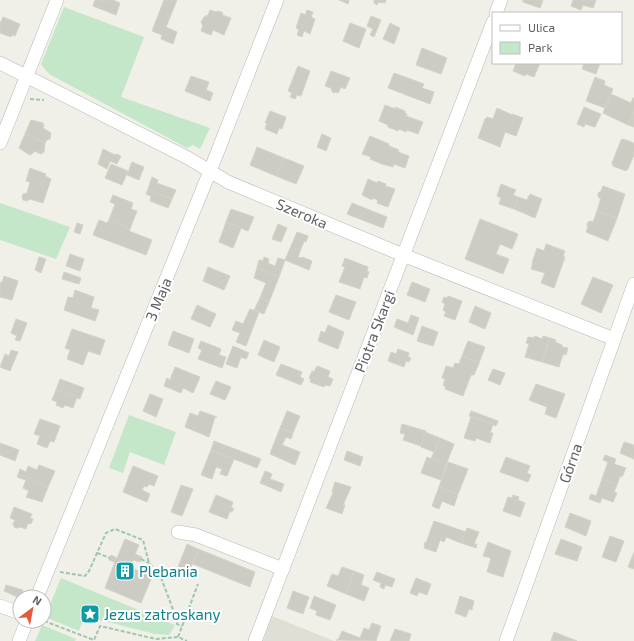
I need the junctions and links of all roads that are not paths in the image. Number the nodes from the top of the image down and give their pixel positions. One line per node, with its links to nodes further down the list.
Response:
1 (57, 0): 7 (street)
2 (277, 0): 9 (street, 3 Maja)
3 (501, 0): 4 (street)
4 (496, 12)
5 (492, 25): 10 (street, Piotra Skargi)
6 (0, 63): 7 (street, Szeroka)
7 (27, 76): 8 (street); 9 (street, Szeroka)
8 (0, 143)
9 (210, 171): 10 (street, Szeroka); 15 (street, 3 Maja)
10 (403, 255): 12 (street, Szeroka); 14 (street, Piotra Skargi)
11 (634, 284): 12 (street, Górna)
12 (614, 339): 21 (street, Górna)
13 (178, 532): 14 (street)
14 (283, 569): 20 (street, Piotra Skargi)
15 (43, 589)
16 (0, 606): 17 (street)
17 (12, 610)
18 (24, 629): 19 (street)
19 (19, 641)
20 (255, 641)
21 (506, 641)

